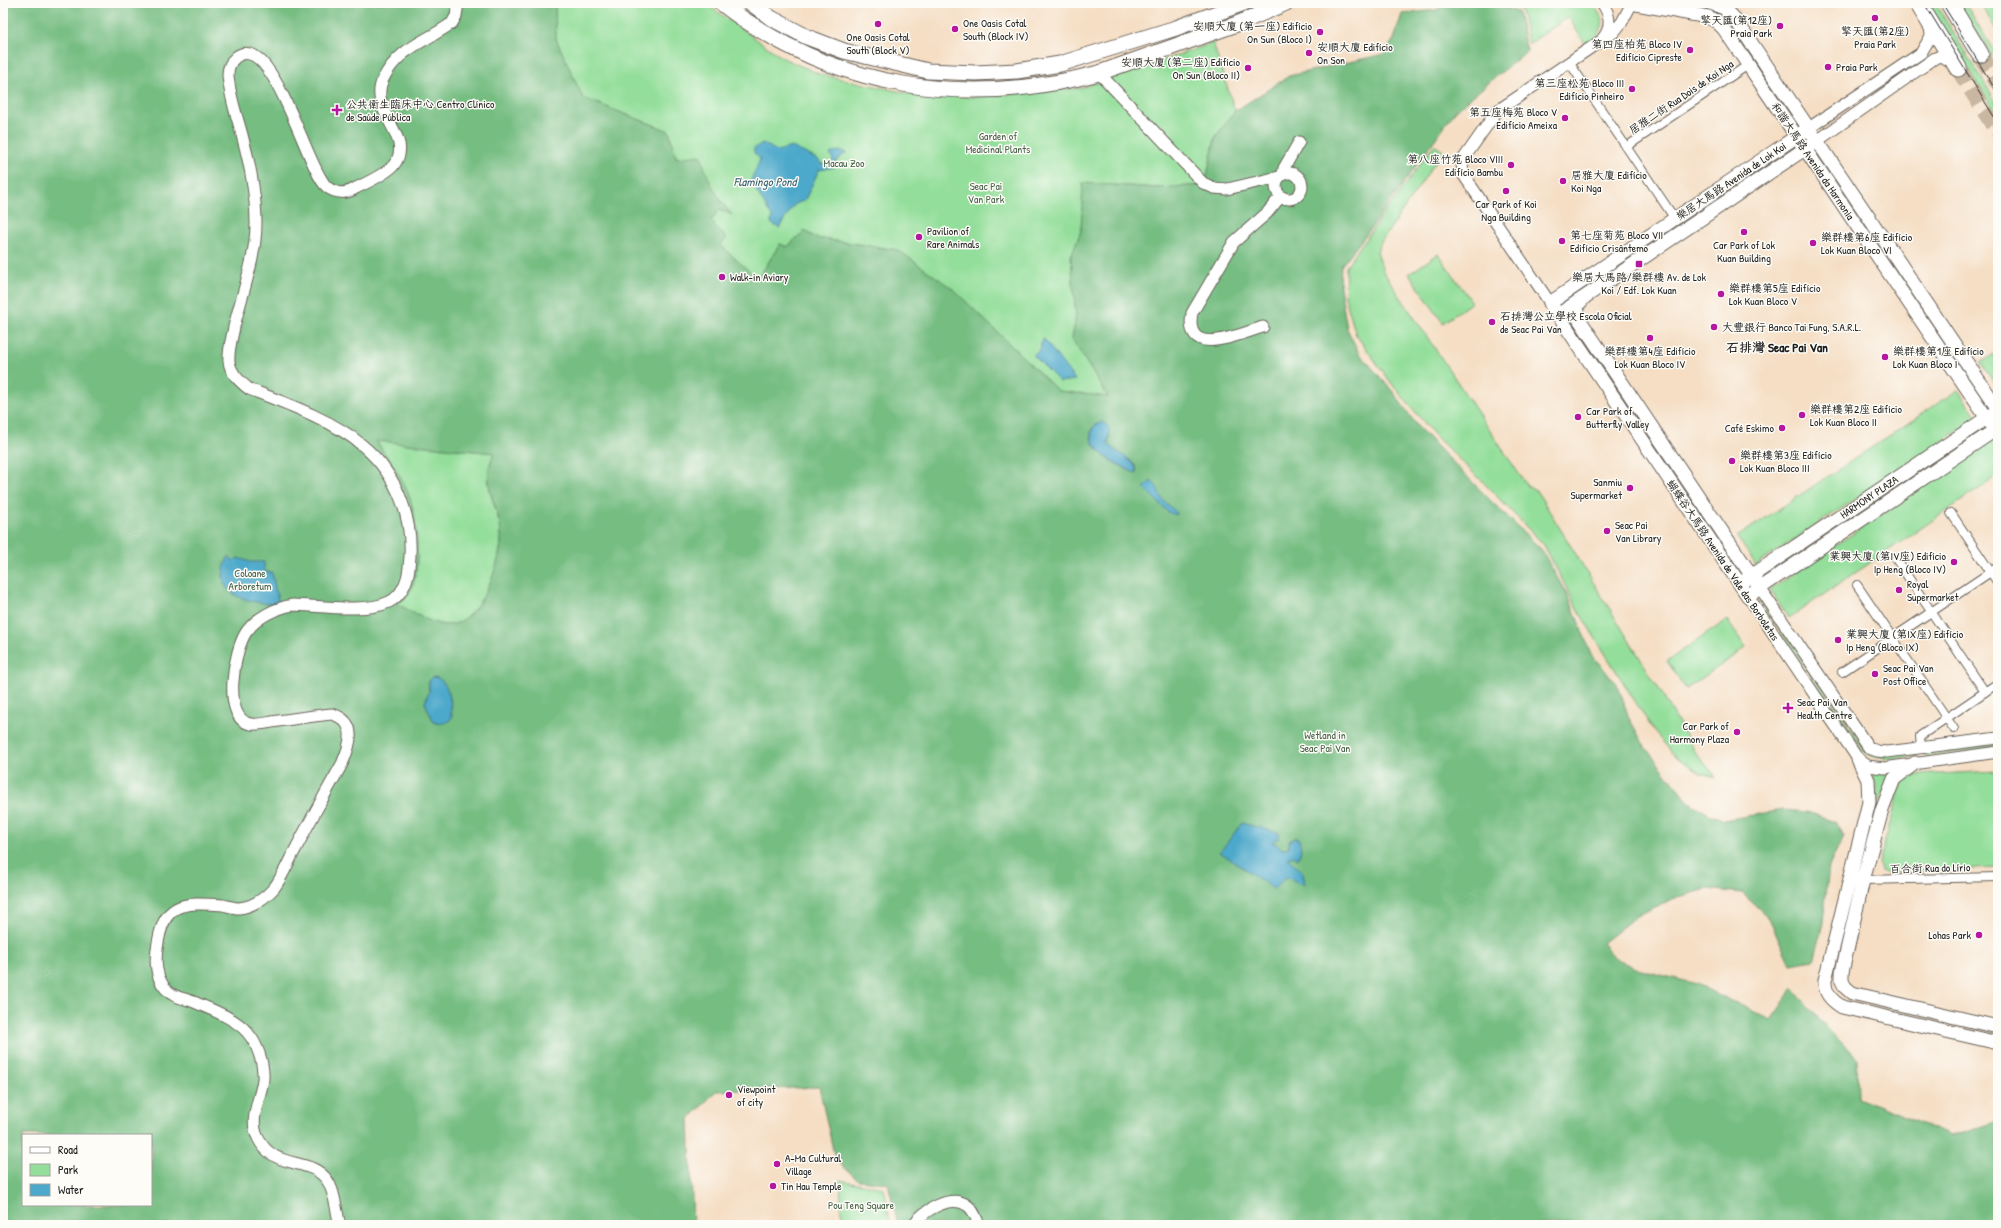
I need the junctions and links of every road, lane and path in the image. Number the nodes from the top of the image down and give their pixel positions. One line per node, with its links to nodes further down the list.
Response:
1 (458, 3): 60 (street)
2 (721, 3): 17 (main road)
3 (751, 3): 4 (main road)
4 (1244, 3)
5 (1286, 3): 17 (main road)
6 (1602, 3): 12 (street, 蝴蝶谷大馬路 Avenida de Vale das Borboletas)
7 (1631, 3): 12 (street, 蝴蝶谷大馬路 Avenida de Vale das Borboletas); 15 (street, 和諧大馬路 Avenida da Harmonia)
8 (1710, 3): 18 (street, 和諧大馬路 Avenida da Harmonia)
9 (1918, 3): 11 (main road)
10 (1949, 3): 13 (main road)
11 (1928, 20): 16 (main road); 18 (street, 樂居大馬路 Avenida de Lok Koi)
12 (1600, 42): 14 (street, 蝴蝶谷大馬路 Avenida de Vale das Borboletas)
13 (1980, 54)
14 (1569, 62): 22 (street); 28 (street, 蝴蝶谷大馬路 Avenida de Vale das Borboletas)
15 (1748, 65): 19 (street, 和諧大馬路 Avenida da Harmonia); 22 (street, 居雅二街 Rua Dois de Koi Nga)
16 (1956, 65): 20 (street, 樂居大馬路 Avenida de Lok Koi)
17 (1099, 73): 24 (street)
18 (1809, 128): 19 (street, 樂居大馬路 Avenida de Lok Koi); 20 (street, 和諧大馬路 Avenida da Harmonia)
19 (1797, 137): 23 (street, 和諧大馬路 Avenida da Harmonia); 26 (street, 樂居大馬路 Avenida de Lok Koi)
20 (1817, 141): 23 (street, 樂居大馬路 Avenida de Lok Koi); 31 (street, 和諧大馬路 Avenida da Harmonia)
21 (1298, 142): 24 (street)
22 (1626, 147): 26 (street)
23 (1805, 149): 27 (street, 樂居大馬路 Avenida de Lok Koi); 32 (street, 和諧大馬路 Avenida da Harmonia)
24 (1281, 176): 25 (street); 25 (street)
25 (1281, 196): 30 (street)
26 (1675, 219): 28 (street, 樂居大馬路 Avenida de Lok Koi)
27 (1584, 298): 29 (street, 樂居大馬路 Avenida de Lok Koi); 38 (street, 蝴蝶谷大馬路 Avenida de Vale das Borboletas)
28 (1550, 303): 29 (street, 蝴蝶谷大馬路 Avenida de Vale das Borboletas)
29 (1558, 315): 40 (street, 蝴蝶谷大馬路 Avenida de Vale das Borboletas)
30 (1263, 326)
31 (1998, 409): 32 (street, HARMONY PLAZA)
32 (1986, 418): 33 (street, 和諧大馬路 Avenida da Harmonia); 38 (street, HARMONY PLAZA)
33 (1997, 431): 42 (street, HARMONY PLAZA)
34 (1951, 513): 37 (street)
35 (1896, 559): 44 (street)
36 (1998, 567): 37 (street)
37 (1991, 572): 39 (street); 44 (street)
38 (1752, 576): 40 (street, HARMONY PLAZA); 42 (street, 蝴蝶谷大馬路 Avenida de Vale das Borboletas)
39 (1998, 583)
40 (1740, 584): 43 (street, 蝴蝶谷大馬路 Avenida de Vale das Borboletas)
41 (1857, 586): 45 (street)
42 (1760, 588): 43 (street, HARMONY PLAZA); 52 (street, 蝴蝶谷大馬路 Avenida de Vale das Borboletas)
43 (1748, 596): 54 (street, 蝴蝶谷大馬路 Avenida de Vale das Borboletas)
44 (1932, 612): 45 (street); 48 (street)
45 (1892, 638): 46 (street); 49 (street)
46 (1842, 672)
47 (1998, 683): 48 (street)
48 (1986, 692): 49 (street)
49 (1947, 718): 50 (street); 52 (street)
50 (1954, 729)
51 (1998, 738): 52 (street)
52 (1921, 748)
53 (1998, 752): 55 (street)
54 (1858, 759): 55 (street); 59 (street, 蝴蝶谷大馬路 Avenida de Vale das Borboletas)
55 (1915, 763): 57 (street)
56 (1998, 877): 57 (street, 百合街 Rua do Lírio)
57 (1863, 880): 58 (street)
58 (1998, 1027)
59 (1998, 1043)
60 (340, 1225)
61 (914, 1225): 62 (street)
62 (979, 1225)

